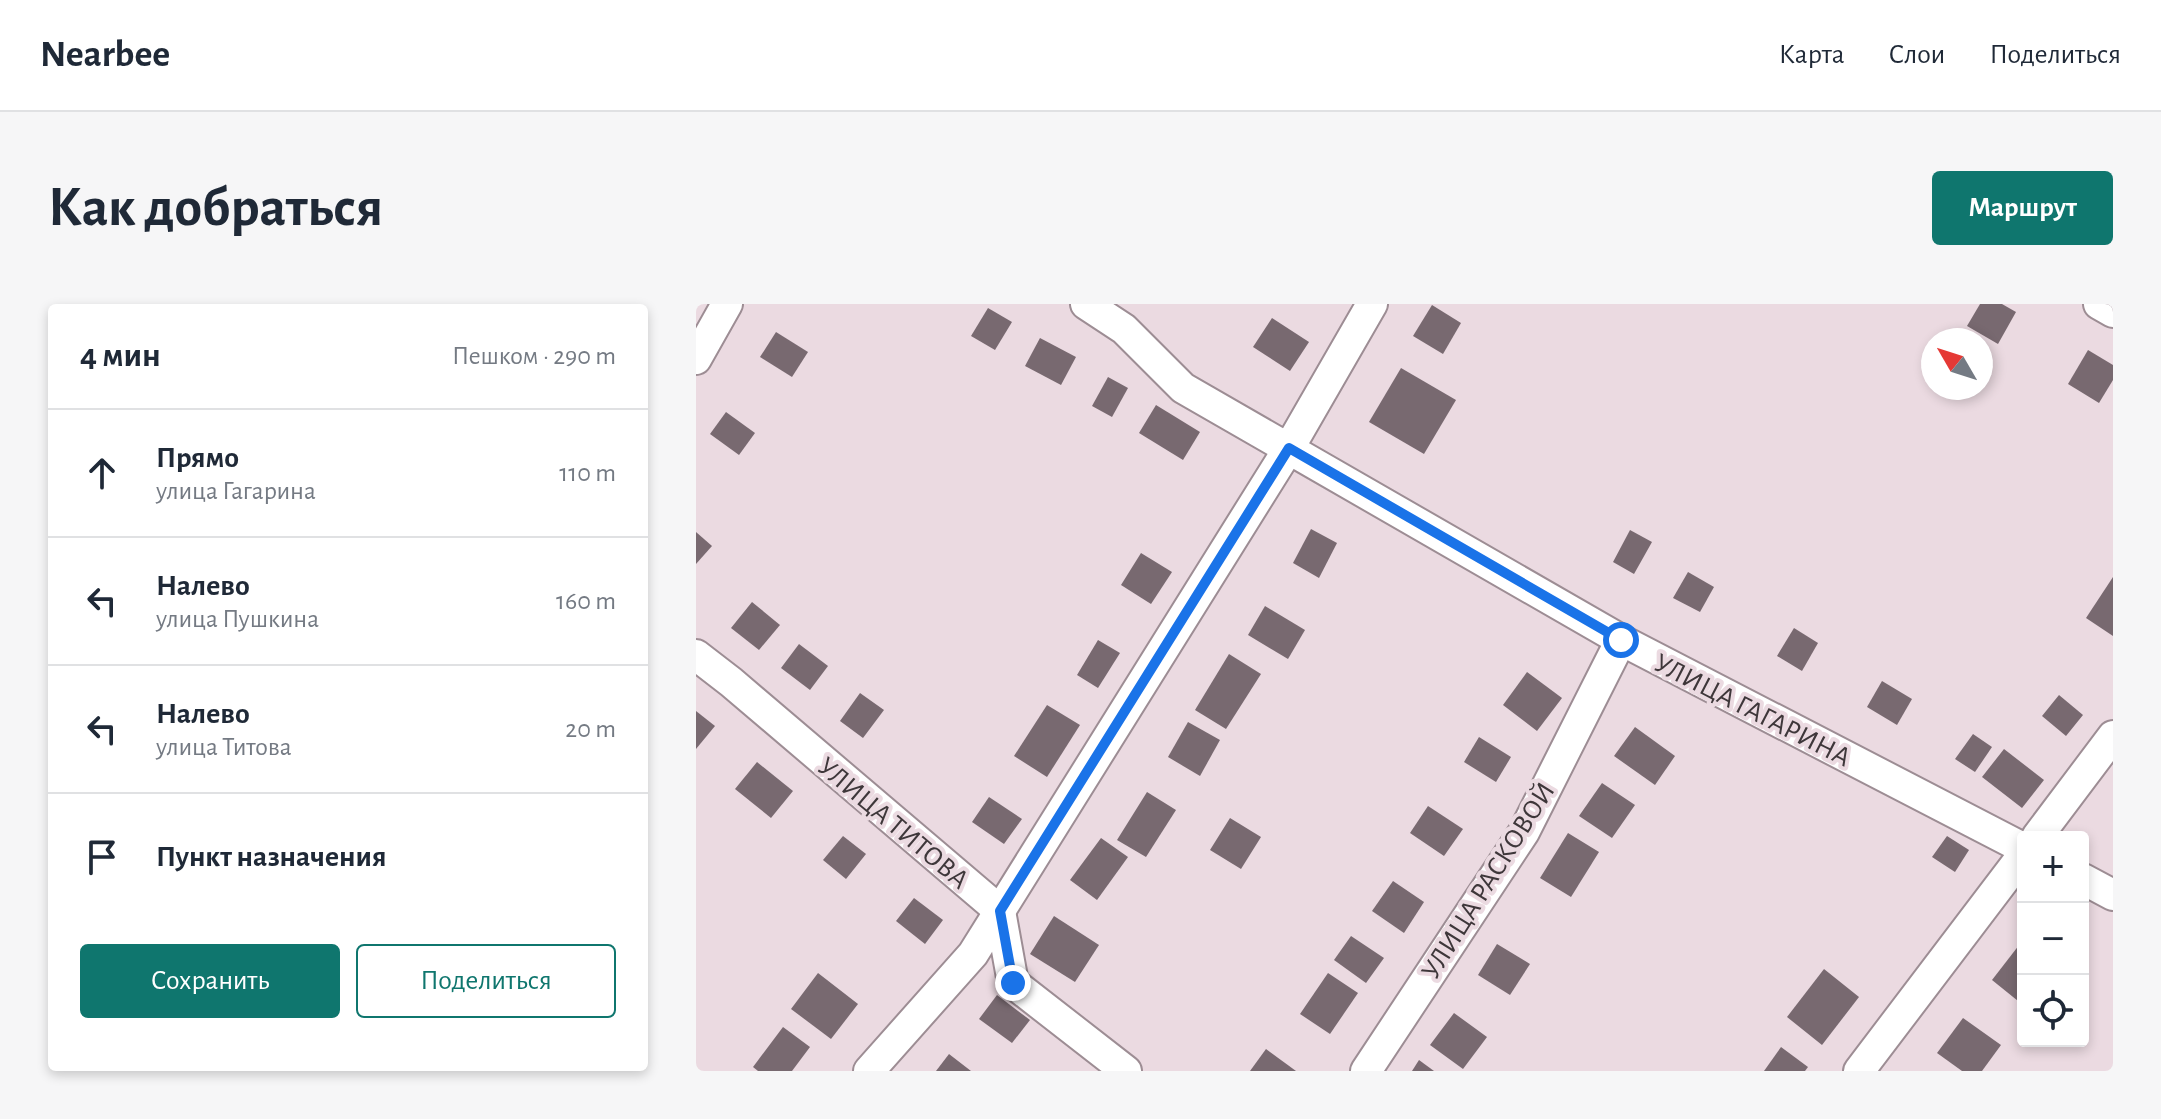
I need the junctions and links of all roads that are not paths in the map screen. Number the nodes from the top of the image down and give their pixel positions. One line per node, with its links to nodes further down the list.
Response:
1 (727, 304): 6 (street)
2 (1086, 304): 7 (street, УЛИЦА ГАГАРИНА)
3 (1372, 304): 7 (street)
4 (2099, 304): 5 (street)
5 (2113, 312)
6 (696, 359)
7 (1289, 448): 8 (street, УЛИЦА ГАГАРИНА); 16 (street)
8 (1621, 640): 12 (street, УЛИЦА ГАГАРИНА); 19 (street, УЛИЦА РАСКОВОЙ)
9 (696, 655): 16 (street, УЛИЦА ТИТОВА)
10 (2113, 736): 11 (street)
11 (2042, 831)
12 (2017, 845)
13 (2017, 863): 20 (street)
14 (2089, 882): 15 (street)
15 (2113, 895)
16 (1000, 911): 17 (street); 18 (street)
17 (869, 1071)
18 (1126, 1071)
19 (1366, 1071)
20 (1859, 1071)

